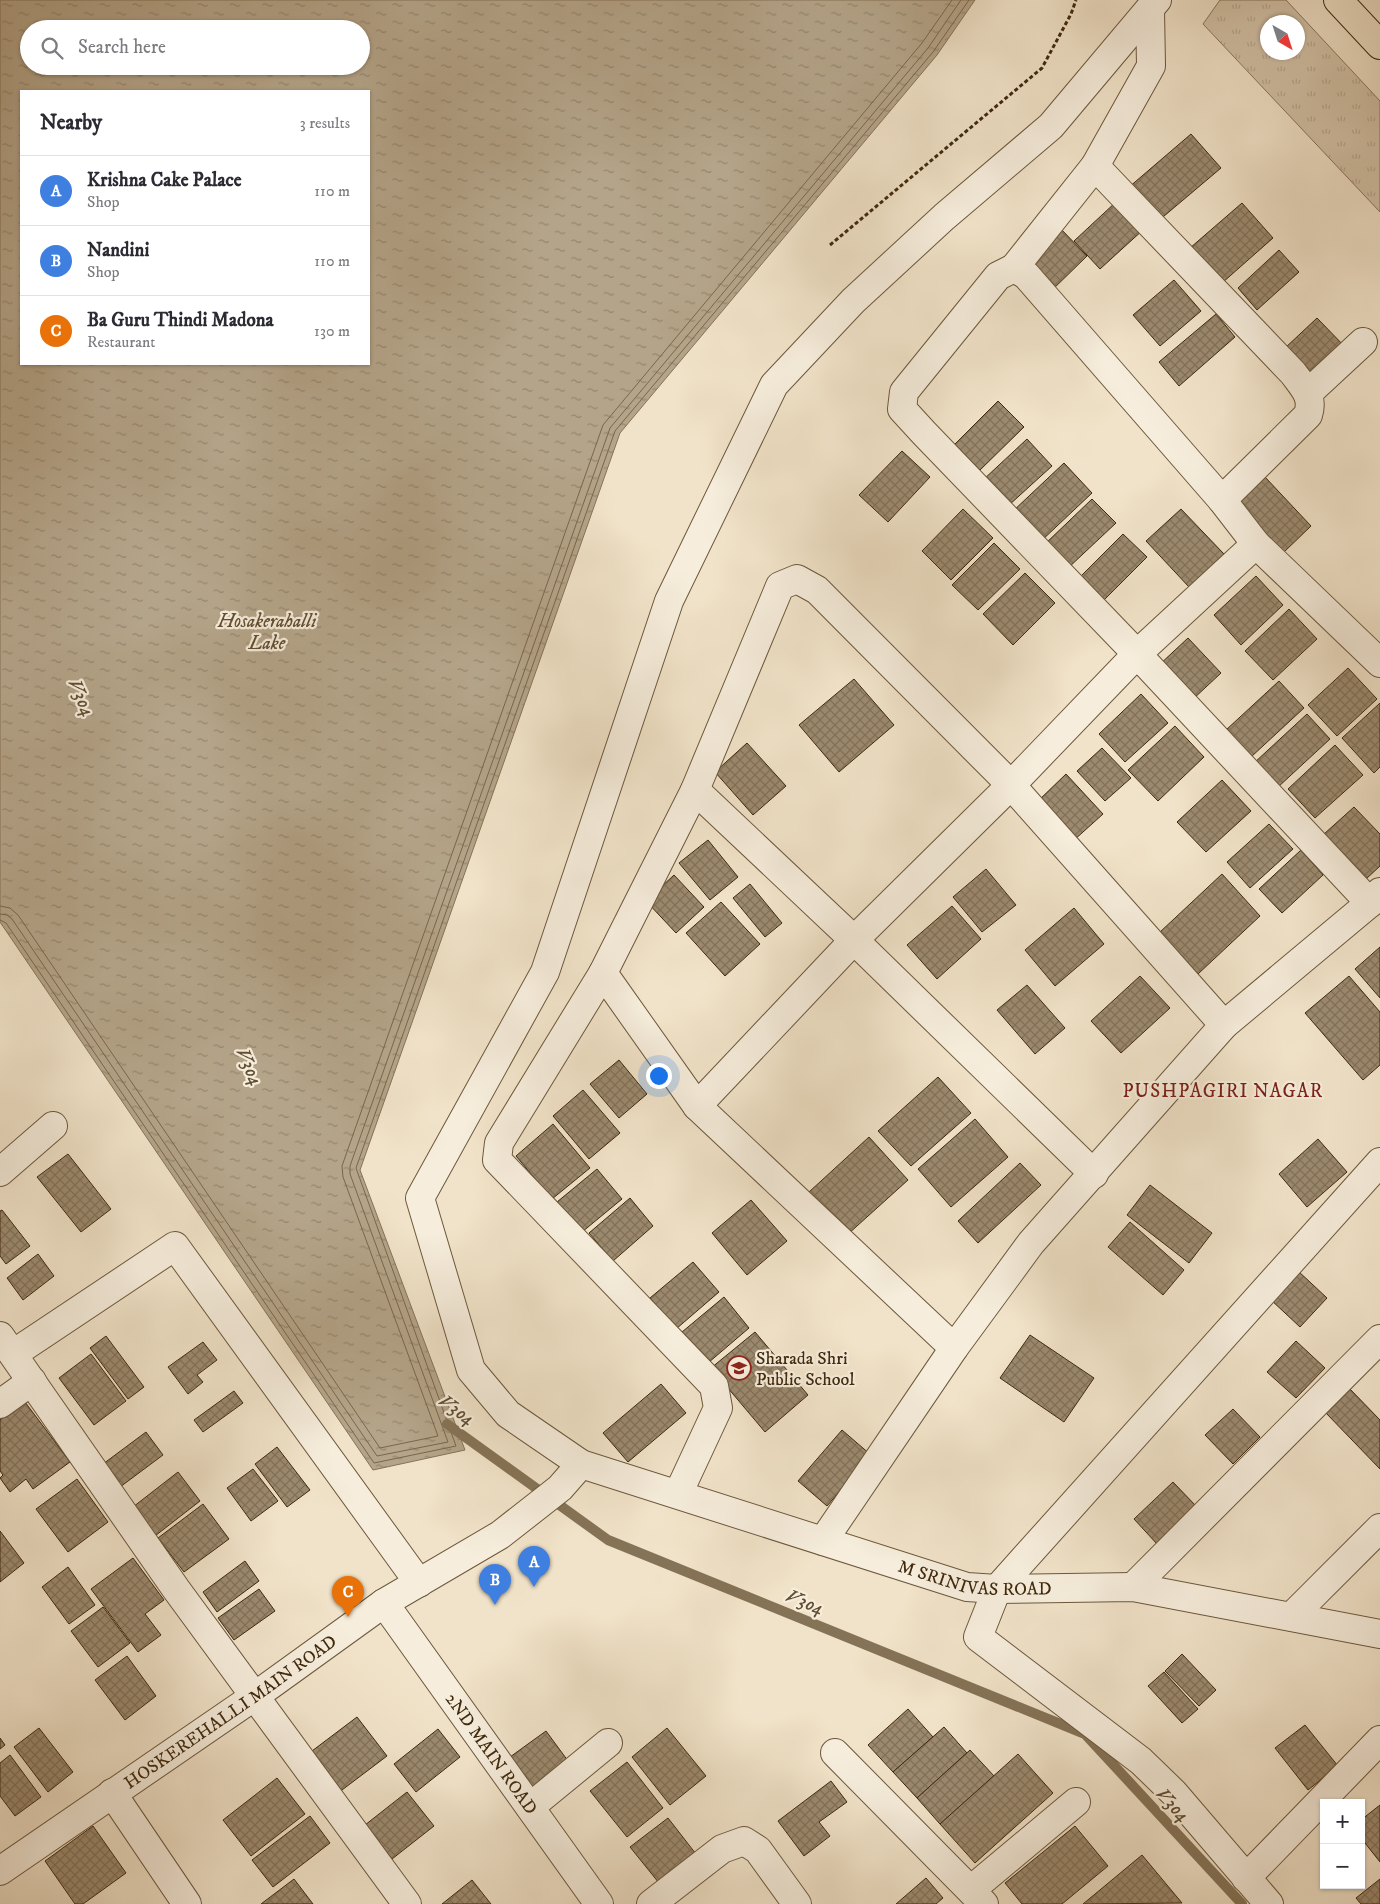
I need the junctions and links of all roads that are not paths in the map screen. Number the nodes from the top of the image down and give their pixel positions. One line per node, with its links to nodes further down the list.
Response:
1 (1338, 0): 3 (highway)
2 (1153, 5): 4 (street); 28 (street, M SRINIVAS ROAD)
3 (1380, 45)
4 (1095, 166): 5 (street); 7 (street)
5 (1014, 268): 8 (street); 10 (street)
6 (1363, 342): 7 (street)
7 (1308, 393): 8 (street)
8 (1222, 500): 9 (street)
9 (1256, 544): 10 (street); 11 (street)
10 (1137, 654): 12 (street); 14 (street)
11 (1380, 663)
12 (1011, 785): 13 (street); 15 (street); 17 (street)
13 (695, 790): 15 (street); 16 (street)
14 (1375, 897): 17 (street)
15 (854, 940): 18 (street); 22 (street)
16 (603, 973): 18 (street); 29 (street)
17 (1224, 1025): 22 (street)
18 (698, 1106): 25 (street)
19 (53, 1126): 21 (street)
20 (1380, 1162): 34 (street)
21 (0, 1172)
22 (1094, 1174): 25 (street)
23 (1380, 1339): 33 (street)
24 (6, 1345): 26 (street); 32 (street)
25 (954, 1348): 31 (street)
26 (32, 1381): 27 (street); 38 (street)
27 (0, 1404)
28 (581, 1464): 29 (street, M SRINIVAS ROAD); 32 (street, HOSKEREHALLI MAIN ROAD)
29 (678, 1494): 31 (street, M SRINIVAS ROAD)
30 (1380, 1528): 36 (street)
31 (823, 1541): 34 (street, M SRINIVAS ROAD)
32 (419, 1583): 35 (street, HOSKEREHALLI MAIN ROAD)
33 (1133, 1586): 34 (street, M SRINIVAS ROAD); 36 (street, M SRINIVAS ROAD)
34 (997, 1590): 46 (street)
35 (384, 1603): 38 (street, HOSKEREHALLI MAIN ROAD); 44 (street, 2ND MAIN ROAD)
36 (1292, 1616): 37 (street, M SRINIVAS ROAD)
37 (1380, 1634)
38 (255, 1696): 42 (street, HOSKEREHALLI MAIN ROAD); 49 (street)
39 (1380, 1740): 46 (street)
40 (608, 1743): 44 (street)
41 (835, 1753): 47 (street)
42 (112, 1793): 45 (street, HOSKEREHALLI MAIN ROAD); 48 (street)
43 (1076, 1802): 47 (street)
44 (530, 1807): 50 (street, 2ND MAIN ROAD)
45 (0, 1871)
46 (1246, 1878): 53 (street)
47 (978, 1896)
48 (187, 1904)
49 (407, 1904)
50 (599, 1904)
51 (651, 1904): 52 (street)
52 (797, 1904)
53 (1269, 1904)

